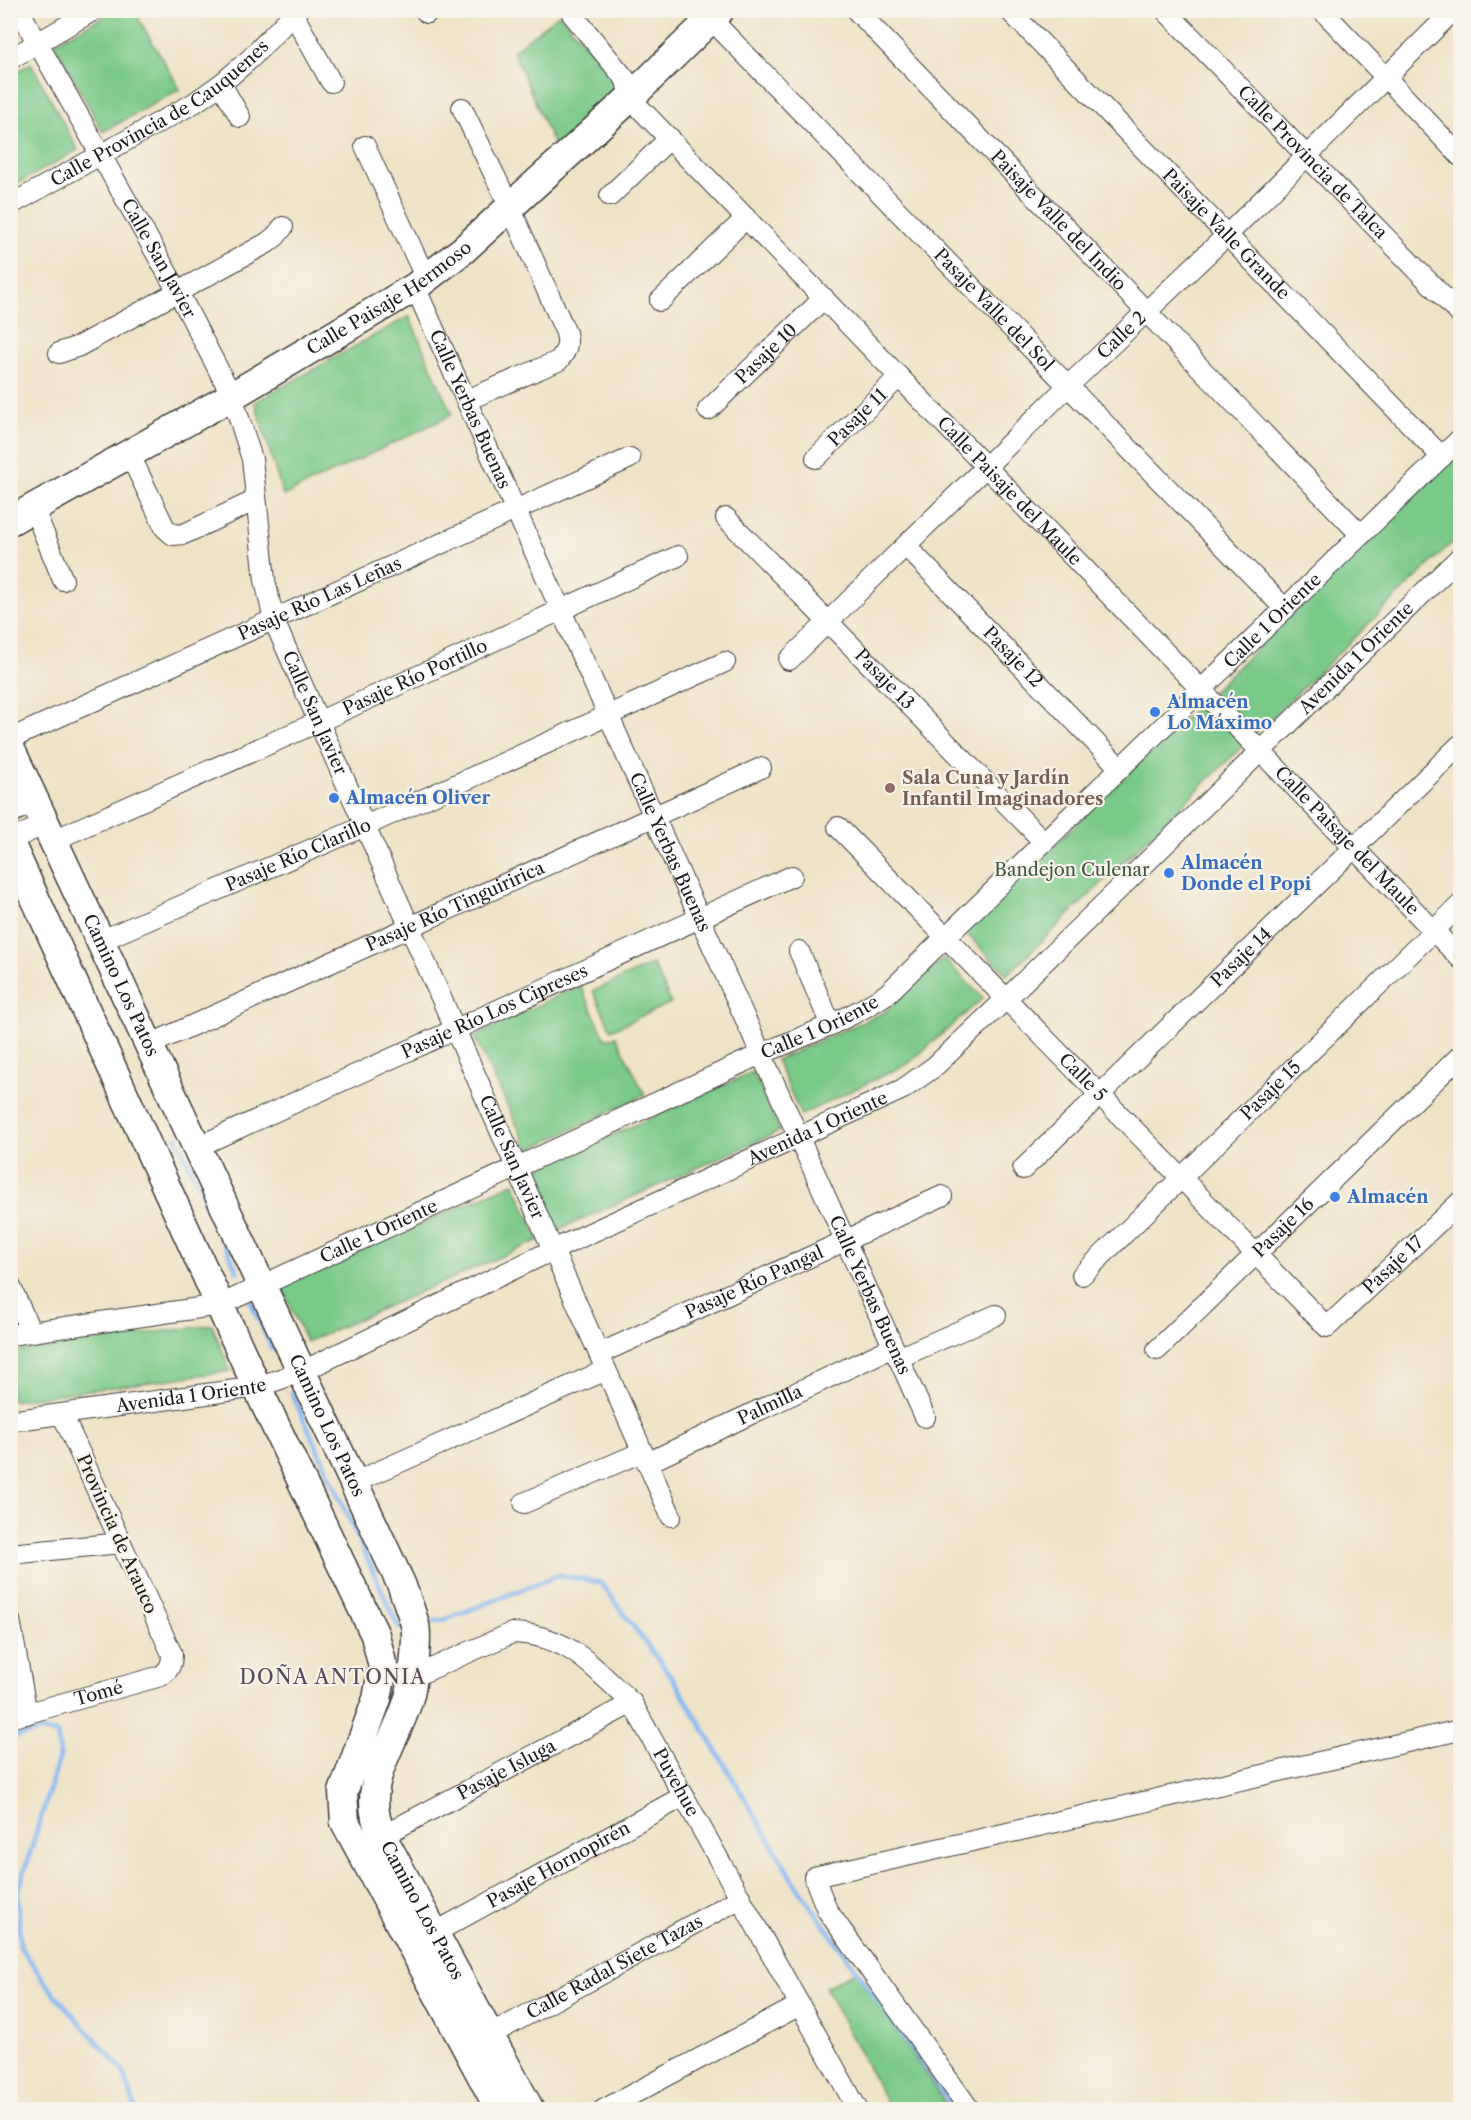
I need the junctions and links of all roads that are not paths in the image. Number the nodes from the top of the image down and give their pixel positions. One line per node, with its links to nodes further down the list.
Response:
1 (19, 10): 11 (street, Calle San Javier)
2 (94, 10): 11 (street)
3 (856, 10): 34 (street, Paisaje Valle del Indio)
4 (1009, 10): 29 (street, Paisaje Valle Grande)
5 (1165, 10): 22 (street, Calle Provincia de Talca)
6 (1322, 10): 13 (street)
7 (1454, 10): 13 (street, Calle 2)
8 (294, 12): 14 (street); 15 (street, Calle Provincia de Cauquenes)
9 (572, 14): 16 (street, Calle Paisaje del Maule)
10 (711, 14): 16 (street, Calle Paisaje Hermoso); 38 (street, Pasaje Valle del Sol)
11 (38, 43): 12 (street); 21 (street, Calle San Javier)
12 (10, 59)
13 (1386, 78): 22 (street, Calle 2); 23 (street)
14 (331, 82)
15 (221, 84): 18 (street); 21 (street, Calle Provincia de Cauquenes)
16 (630, 98): 19 (street, Calle Paisaje del Maule); 26 (street, Calle Paisaje Hermoso)
17 (462, 108): 26 (street)
18 (240, 117)
19 (670, 138): 24 (street); 27 (street, Calle Paisaje del Maule)
20 (364, 146): 30 (street, Calle Yerbas Buenas)
21 (100, 154): 25 (street, Calle Provincia de Cauquenes); 31 (street, Calle San Javier)
22 (1306, 156): 29 (street, Calle 2); 35 (street, Calle Provincia de Talca)
23 (1461, 156)
24 (610, 196)
25 (10, 205)
26 (510, 207): 30 (street, Calle Paisaje Hermoso); 40 (street)
27 (746, 218): 32 (street, Calle Paisaje del Maule); 33 (street)
28 (283, 226): 31 (street)
29 (1226, 236): 34 (street, Calle 2); 44 (street, Paisaje Valle Grande)
30 (421, 283): 39 (street, Calle Paisaje Hermoso); 40 (street, Calle Yerbas Buenas)
31 (178, 292): 36 (street); 39 (street, Calle San Javier)
32 (824, 298): 37 (street, Calle Paisaje del Maule); 41 (street, Pasaje 10)
33 (660, 301)
34 (1146, 313): 38 (street, Calle 2); 52 (street, Paisaje Valle del Indio)
35 (1461, 314)
36 (59, 353)
37 (900, 377): 46 (street, Pasaje 11); 47 (street, Calle Paisaje del Maule)
38 (1068, 387): 47 (street, Calle 2); 58 (street, Pasaje Valle del Sol)
39 (232, 396): 43 (street, Calle Paisaje Hermoso); 48 (street, Calle San Javier)
40 (467, 400): 49 (street, Calle Yerbas Buenas)
41 (708, 410)
42 (1461, 439): 44 (street, Calle 1 Oriente)
43 (129, 453): 48 (street); 50 (street, Calle Paisaje Hermoso)
44 (1442, 457): 52 (street, Calle 1 Oriente)
45 (630, 458): 49 (street, Pasaje Río Las Leñas)
46 (816, 458)
47 (988, 468): 53 (street, Calle 2); 63 (street, Calle Paisaje del Maule)
48 (256, 500): 59 (street, Calle San Javier)
49 (516, 510): 57 (street, Calle Yerbas Buenas); 59 (street, Pasaje Río Las Leñas)
50 (22, 514): 56 (street)
51 (726, 518): 60 (street, Pasaje 13)
52 (1361, 536): 58 (street, Calle 1 Oriente)
53 (906, 546): 60 (street, Calle 2); 71 (street, Pasaje 12)
54 (678, 556): 57 (street, Pasaje Río Portillo)
55 (1461, 557): 69 (street, Avenida 1 Oriente)
56 (63, 580)
57 (561, 609): 64 (street, Calle Yerbas Buenas); 65 (street, Pasaje Río Portillo)
58 (1285, 609): 63 (street, Calle 1 Oriente)
59 (273, 621): 65 (street, Calle San Javier); 66 (street, Pasaje Río Las Leñas)
60 (827, 623): 61 (street, Calle 2); 77 (street, Pasaje 13)
61 (789, 660)
62 (725, 662): 64 (street, Pasaje Río Clarillo)
63 (1202, 690): 69 (street, Calle Paisaje del Maule); 71 (street, Calle 1 Oriente)
64 (608, 715): 72 (street, Calle Yerbas Buenas); 74 (street, Pasaje Río Clarillo)
65 (318, 722): 73 (street, Pasaje Río Portillo); 74 (street, Calle San Javier)
66 (10, 739)
67 (1461, 745): 78 (street, Pasaje 14)
68 (10, 748): 73 (street, Camino Los Patos)
69 (1261, 751): 78 (street, Calle Paisaje del Maule); 88 (street, Avenida 1 Oriente)
70 (761, 768): 72 (street, Pasaje Río Tinguiririca)
71 (1120, 768): 77 (street, Calle 1 Oriente)
72 (654, 816): 81 (street, Calle Yerbas Buenas); 82 (street, Pasaje Río Tinguiririca)
73 (36, 820): 76 (street, Pasaje Río Portillo); 85 (street, Camino Los Patos)
74 (365, 826): 82 (street, Calle San Javier); 85 (street, Pasaje Río Clarillo)
75 (838, 827): 84 (street, Calle 5)
76 (10, 842): 108 (street, Camino Los Patos)
77 (1044, 842): 84 (street, Calle 1 Oriente)
78 (1354, 848): 83 (street, Calle Paisaje del Maule); 94 (street, Pasaje 14)
79 (792, 876): 81 (street, Pasaje Río Los Cipreses)
80 (1461, 905): 83 (street, Pasaje 15)
81 (700, 918): 90 (street, Pasaje Río Los Cipreses); 92 (street, Calle Yerbas Buenas)
82 (410, 928): 90 (street, Calle San Javier); 91 (street, Pasaje Río Tinguiririca)
83 (1434, 931): 87 (street, Calle Paisaje del Maule); 99 (street, Pasaje 15)
84 (946, 937): 88 (street, Calle 5); 89 (street, Calle 1 Oriente)
85 (100, 941): 91 (street, Camino Los Patos)
86 (799, 951): 89 (street)
87 (1461, 958)
88 (1006, 999): 94 (street, Calle 5); 95 (street, Avenida 1 Oriente)
89 (831, 1025): 92 (street, Calle 1 Oriente)
90 (456, 1031): 96 (street, Pasaje Río Los Cipreses); 97 (street, Calle San Javier)
91 (149, 1045): 96 (street, Camino Los Patos)
92 (761, 1054): 95 (street, Calle Yerbas Buenas); 97 (street, Calle 1 Oriente)
93 (1461, 1056): 104 (street, Pasaje 16)
94 (1100, 1095): 98 (street, Pasaje 14); 99 (street, Calle 5)
95 (798, 1136): 102 (street, Calle Yerbas Buenas); 103 (street, Avenida 1 Oriente)
96 (197, 1147): 107 (street, Camino Los Patos)
97 (516, 1167): 103 (street, Calle San Javier); 107 (street, Calle 1 Oriente)
98 (1023, 1170)
99 (1181, 1178): 104 (street, Calle 5); 105 (street, Pasaje 15)
100 (942, 1196): 102 (street, Pasaje Río Pangal)
101 (1461, 1202): 110 (street, Pasaje 17)
102 (844, 1240): 114 (street, Calle Yerbas Buenas); 115 (street, Pasaje Río Pangal)
103 (553, 1250): 115 (street, Calle San Javier); 116 (street, Avenida 1 Oriente)
104 (1256, 1254): 110 (street, Calle 5); 113 (street, Pasaje 16)
105 (1082, 1275)
106 (10, 1285): 111 (street)
107 (261, 1286): 108 (street, Calle 1 Oriente); 116 (street, Camino Los Patos)
108 (220, 1305): 111 (street, Calle 1 Oriente); 117 (street, Camino Los Patos)
109 (996, 1315): 114 (street, Palmilla)
110 (1327, 1327)
111 (31, 1332): 112 (street, Calle 1 Oriente)
112 (10, 1335)
113 (1157, 1350)
114 (895, 1352): 119 (street, Calle Yerbas Buenas); 121 (street, Palmilla)
115 (602, 1362): 121 (street, Calle San Javier); 122 (street, Pasaje Río Pangal)
116 (302, 1372): 117 (street, Avenida 1 Oriente); 122 (street, Camino Los Patos)
117 (257, 1387): 118 (street, Avenida 1 Oriente); 129 (street, Camino Los Patos)
118 (62, 1414): 120 (street, Avenida 1 Oriente); 125 (street, Provincia de Arauco)
119 (925, 1417)
120 (10, 1421)
121 (645, 1457): 123 (street, Palmilla); 124 (street, Calle San Javier)
122 (353, 1483): 130 (street, Camino Los Patos)
123 (524, 1503)
124 (671, 1516)
125 (121, 1543): 126 (street); 128 (street, Provincia de Arauco)
126 (10, 1554)
127 (10, 1620): 132 (street)
128 (172, 1654): 132 (street, Tomé)
129 (383, 1667): 130 (street); 141 (street, Camino Los Patos)
130 (413, 1677): 131 (street, Puyehue); 135 (street, Camino Los Patos)
131 (632, 1703): 134 (street, Puyehue); 135 (street, Pasaje Isluga)
132 (19, 1716)
133 (1461, 1730): 144 (street)
134 (684, 1796): 136 (street, Puyehue); 137 (street, Pasaje Hornopirén)
135 (382, 1836): 137 (street, Camino Los Patos)
136 (741, 1898): 138 (street, Puyehue); 139 (street, Calle Radal Siete Tazas)
137 (435, 1933): 139 (street, Camino Los Patos)
138 (800, 2005): 140 (street, Puyehue); 143 (street)
139 (490, 2035): 142 (street, Camino Los Patos)
140 (851, 2107)
141 (500, 2109)
142 (530, 2109)
143 (603, 2109)
144 (970, 2109)

